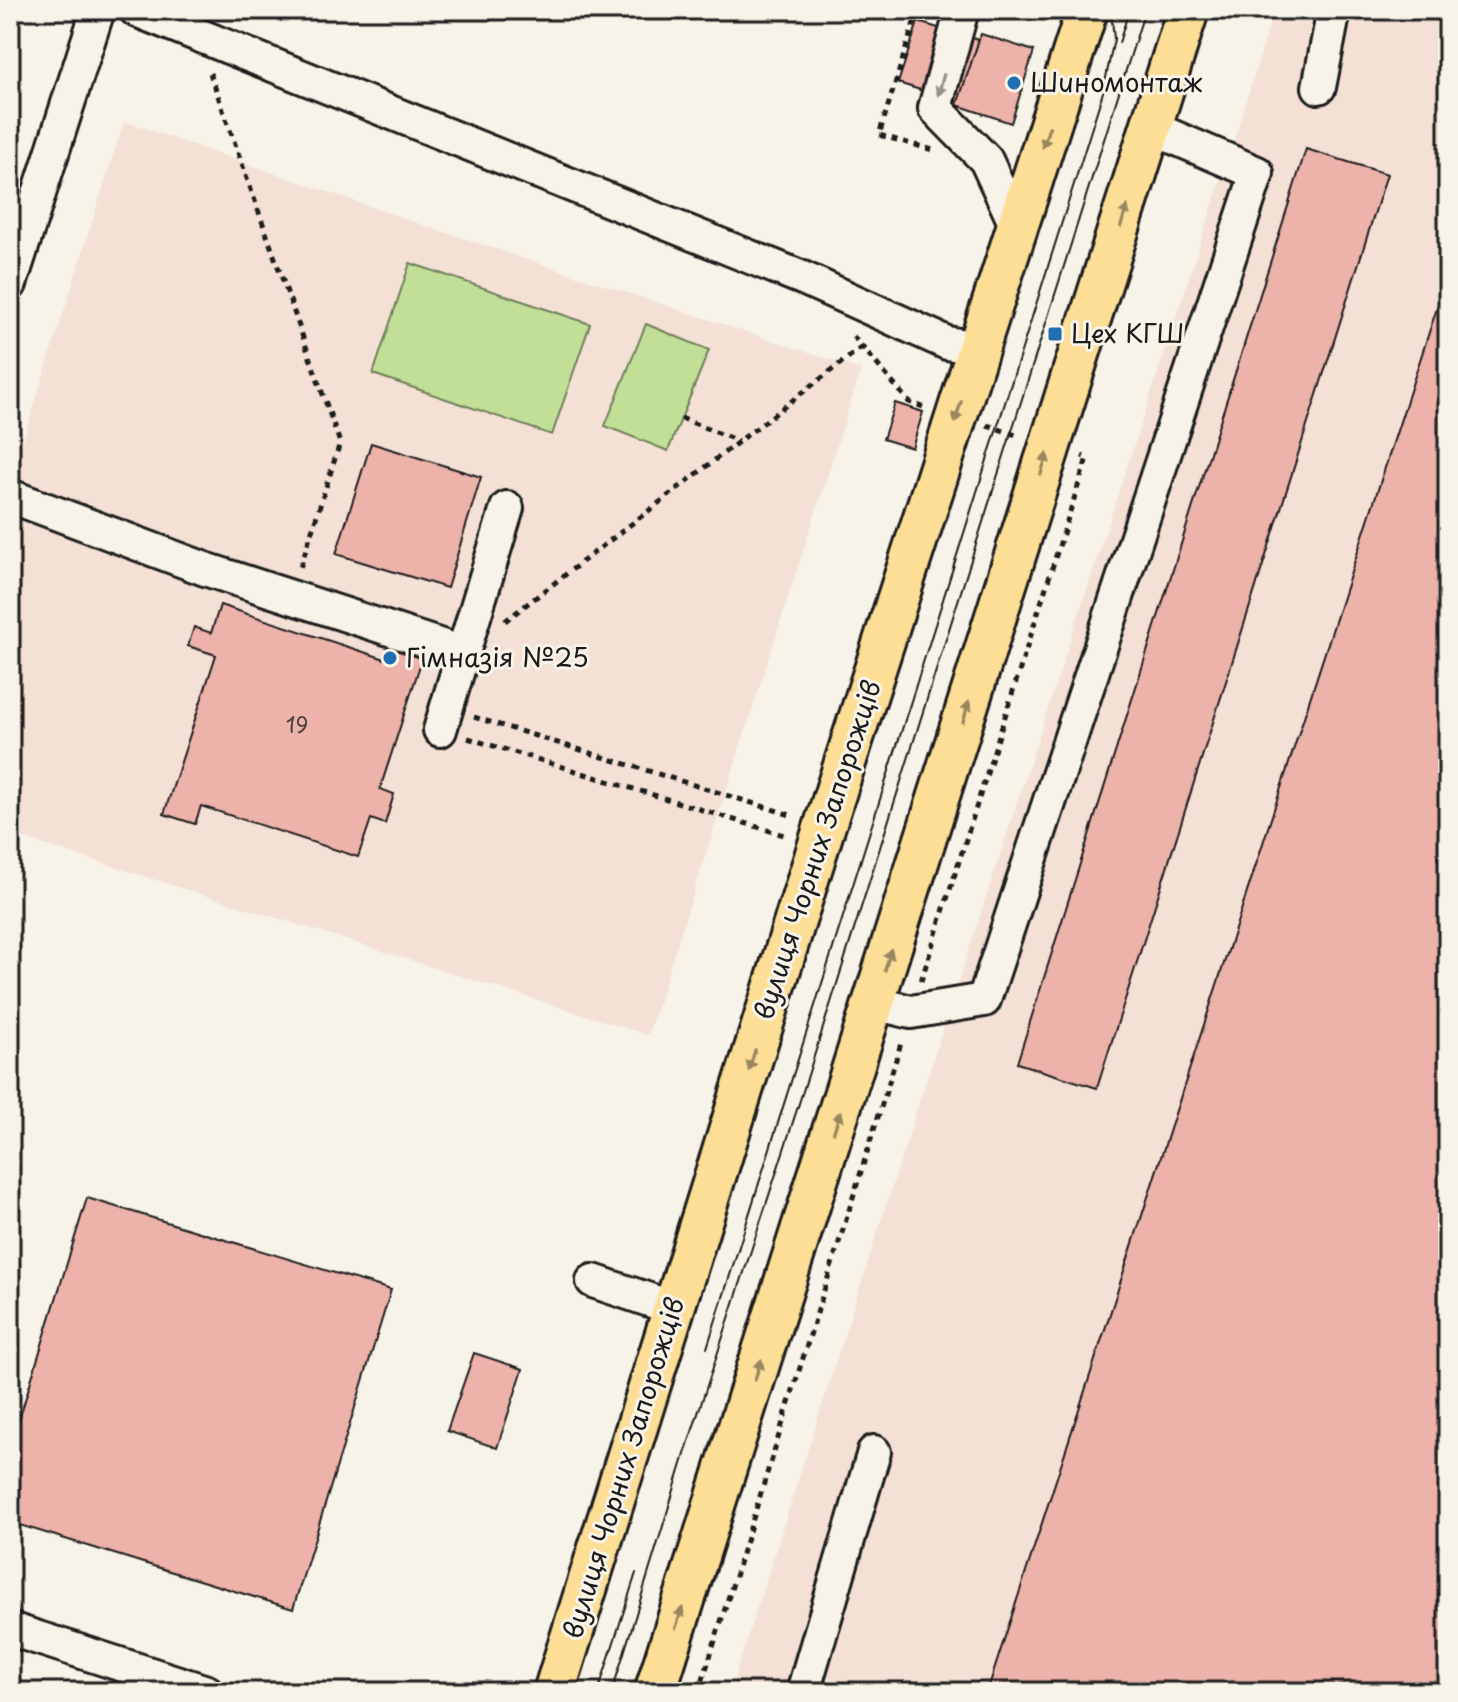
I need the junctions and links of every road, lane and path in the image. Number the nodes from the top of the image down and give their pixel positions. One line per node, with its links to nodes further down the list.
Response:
1 (98, 10): 13 (street)
2 (136, 10): 8 (street)
3 (918, 10): 11 (path)
4 (962, 10): 12 (street, one-way to 12)
5 (1087, 10): 12 (main road, вулиця Чорних Запорожців, one-way to 12)
6 (1188, 10): 10 (main road)
7 (1334, 10): 9 (street)
8 (197, 34): 14 (street); 24 (path)
9 (1319, 87)
10 (1152, 128): 21 (main road, one-way to 10); 28 (street)
11 (937, 151)
12 (1017, 227): 17 (main road, вулиця Чорних Запорожців)
13 (10, 284)
14 (898, 320): 16 (path); 17 (street)
15 (852, 335): 16 (path)
16 (862, 347): 18 (path); 20 (path)
17 (978, 348): 18 (main road, вулиця Чорних Запорожців, one-way to 18)
18 (957, 415): 21 (path); 27 (main road, вулиця Чорних Запорожців)
19 (681, 418): 20 (path)
20 (739, 441): 25 (path)
21 (1049, 446): 28 (main road, one-way to 21); 28 (path)
22 (10, 496): 24 (street)
23 (507, 508): 25 (street)
24 (290, 596): 25 (street)
25 (463, 653): 26 (street)
26 (443, 719): 27 (path); 27 (path)
27 (822, 836): 30 (main road, вулиця Чорних Запорожців, one-way to 30)
28 (893, 1008): 35 (main road, one-way to 28); 36 (path)
29 (593, 1281): 30 (street)
30 (673, 1308): 34 (main road, вулиця Чорних Запорожців)
31 (874, 1452): 37 (street)
32 (10, 1629): 33 (street)
33 (207, 1692)
34 (554, 1692)
35 (655, 1692)
36 (699, 1692)
37 (803, 1692)

